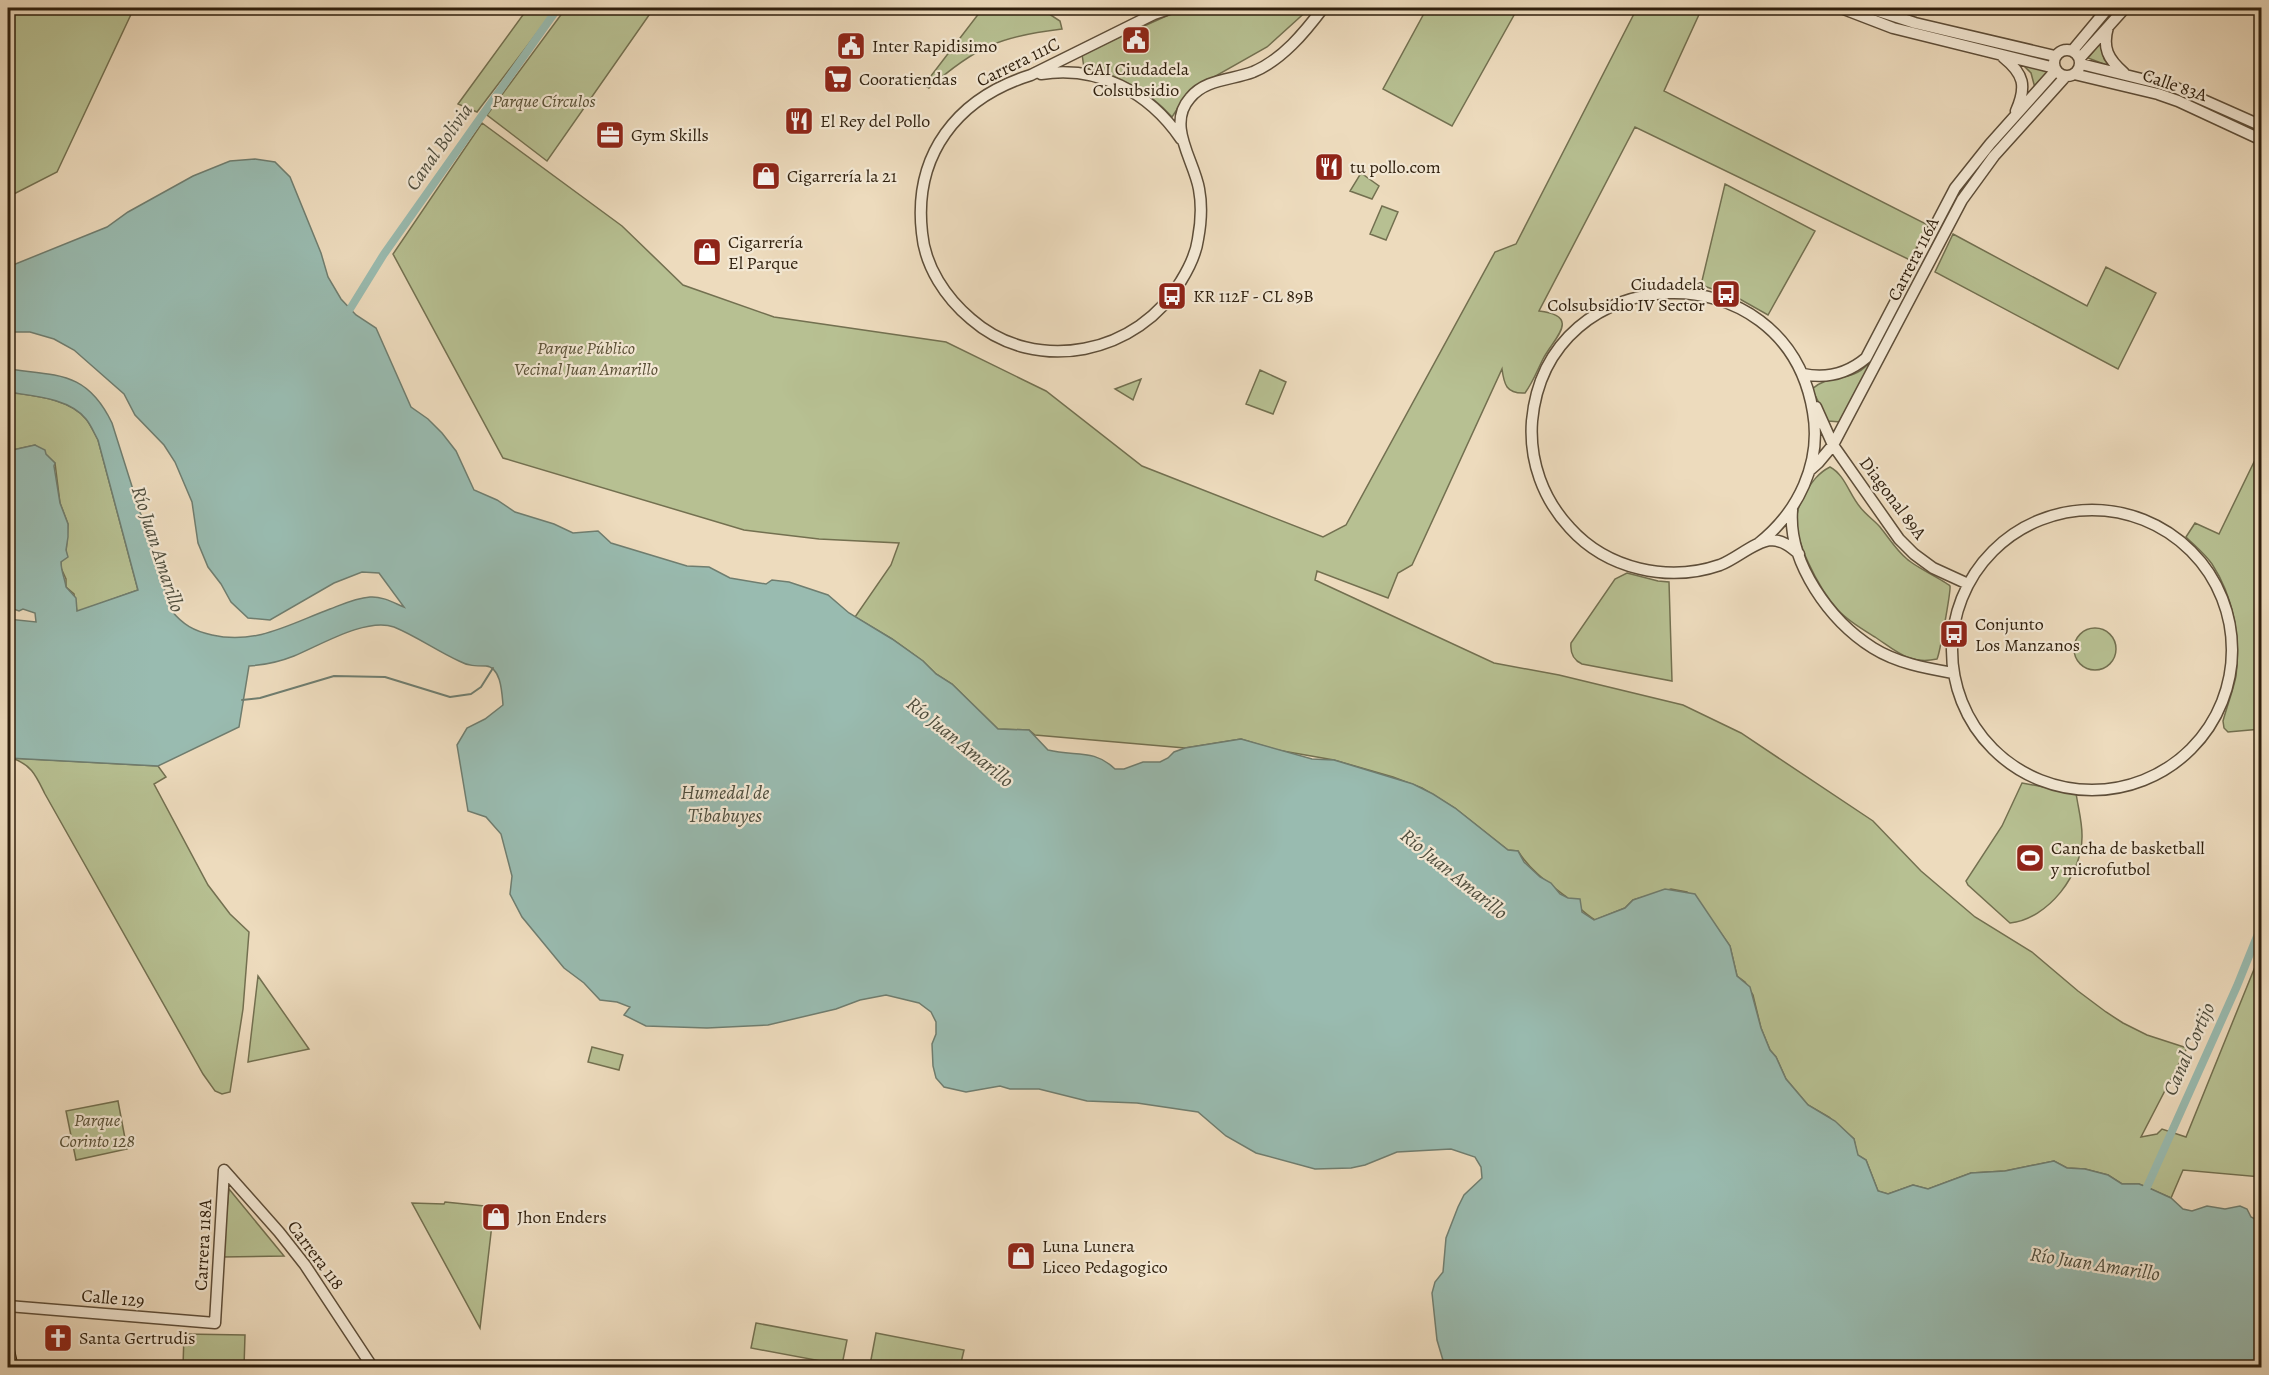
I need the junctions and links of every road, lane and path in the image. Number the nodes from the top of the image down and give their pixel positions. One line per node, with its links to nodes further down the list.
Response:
1 (1172, 8): 12 (street, Carrera 111C)
2 (1323, 8): 17 (street)
3 (1842, 8): 6 (street, Calle 83A)
4 (2108, 8): 10 (street)
5 (2125, 8): 7 (street)
6 (1868, 11): 8 (street, Calle 83A)
7 (2108, 27): 10 (street); 13 (street)
8 (1914, 28): 9 (street, Calle 83A); 11 (street, Calle 83A)
9 (2000, 54): 11 (street, Calle 83A); 14 (street)
10 (2078, 57): 11 (street); 11 (street); 13 (street, Calle 83A)
11 (2061, 69): 14 (street, Carrera 116A); 16 (street, Calle 83A); 21 (street, Carrera 116A)
12 (1031, 75): 17 (street); 17 (street, Carrera 111C)
13 (2127, 75): 15 (street, Calle 83A)
14 (2014, 117): 18 (street, Carrera 116A)
15 (2262, 126)
16 (2262, 140)
17 (1183, 142)
18 (1803, 374): 19 (street, Diagonal 89A); 24 (street, Diagonal 89A)
19 (1811, 397): 20 (street, Diagonal 89A); 21 (street, Diagonal 89A)
20 (1814, 441): 21 (street); 22 (street, Diagonal 89A)
21 (1833, 445): 22 (street, Carrera 116A); 26 (street, Diagonal 89A)
22 (1809, 471): 23 (street)
23 (1792, 509): 24 (street, Diagonal 89A); 25 (street)
24 (1759, 543): 25 (street)
25 (1798, 554): 27 (street)
26 (1968, 584): 27 (street); 27 (street)
27 (1953, 673)
28 (224, 1170): 30 (street, Carrera 118A); 33 (street, Carrera 118)
29 (8, 1306): 30 (street, Calle 129)
30 (215, 1323)
31 (8, 1350): 32 (main road)
32 (12, 1368)
33 (373, 1368)

